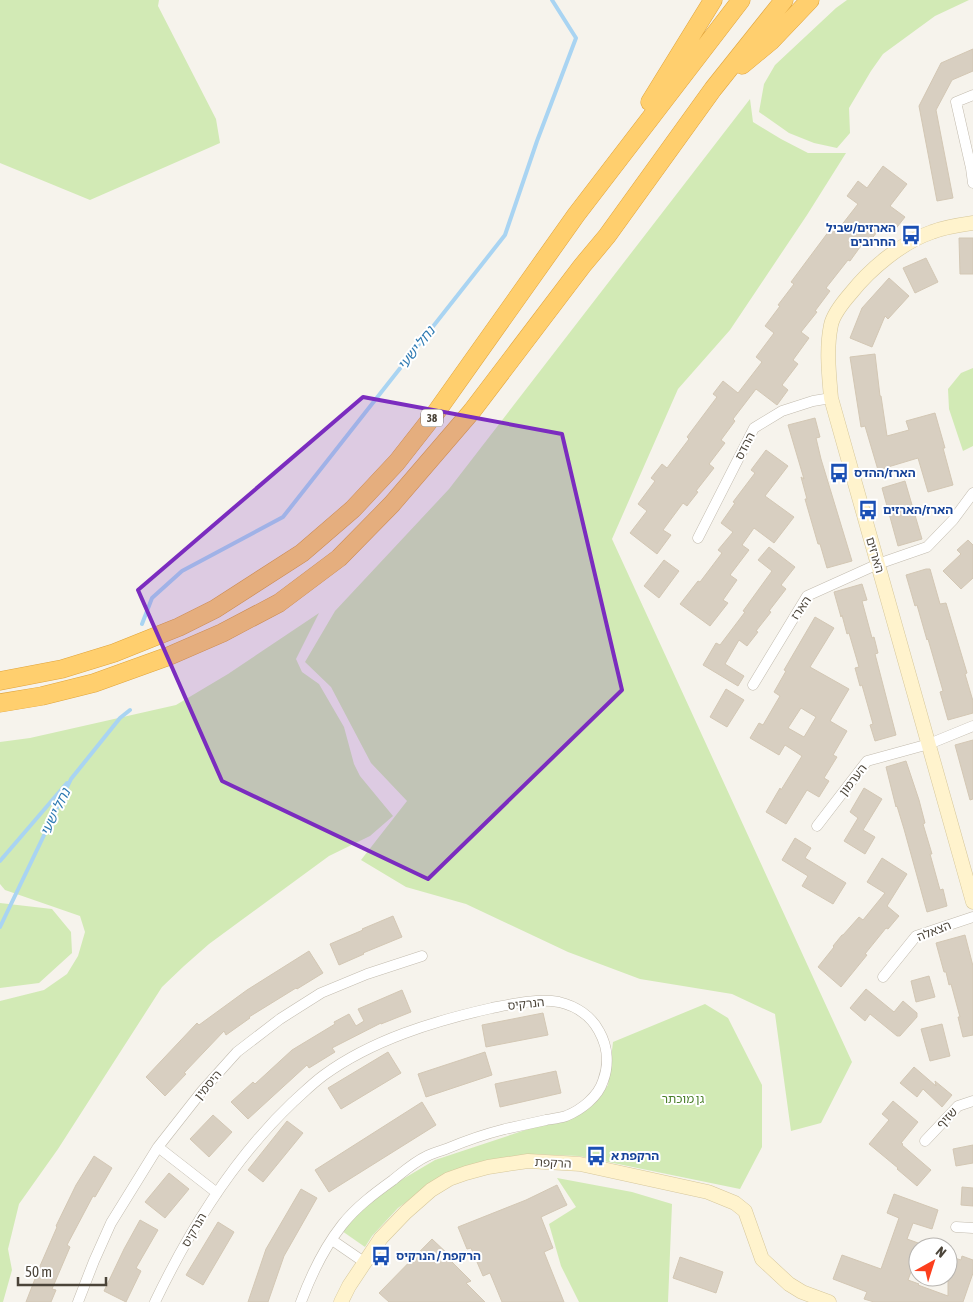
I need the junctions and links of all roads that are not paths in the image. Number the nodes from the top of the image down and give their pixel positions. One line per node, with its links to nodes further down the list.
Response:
1 (713, 0): 9 (highway)
2 (741, 0): 9 (highway, 38)
3 (784, 0): 5 (highway, 38)
4 (810, 0): 5 (highway)
5 (713, 89): 17 (highway, 38)
6 (973, 95): 7 (street)
7 (972, 168): 8 (street)
8 (973, 183)
9 (576, 215): 15 (highway, 38)
10 (973, 223): 11 (street, הארזים)
11 (831, 398): 13 (street, ההדס); 14 (street, הארזים)
12 (973, 493): 14 (street, הארז)
13 (698, 538)
14 (878, 564): 16 (street, הארז); 19 (street, הארזים)
15 (0, 681)
16 (753, 685)
17 (0, 703)
18 (973, 726): 19 (street, הערמון)
19 (929, 744): 20 (street, הערמון); 21 (street, הארזים)
20 (817, 826)
21 (973, 902)
22 (973, 917): 24 (street, הצאלה)
23 (422, 956): 27 (street, היסמין)
24 (883, 977)
25 (973, 1101): 26 (street, שזיף)
26 (925, 1141)
27 (158, 1147): 28 (street); 33 (street, היסמין)
28 (217, 1193): 31 (street, הנרקיס); 34 (street, הנרקיס)
29 (956, 1227): 30 (street)
30 (973, 1228)
31 (332, 1240): 32 (street); 35 (street, הנרקיס)
32 (364, 1262): 36 (street, הרקפת); 37 (street, הרקפת)
33 (78, 1302)
34 (155, 1302)
35 (301, 1302)
36 (341, 1302)
37 (829, 1302)

